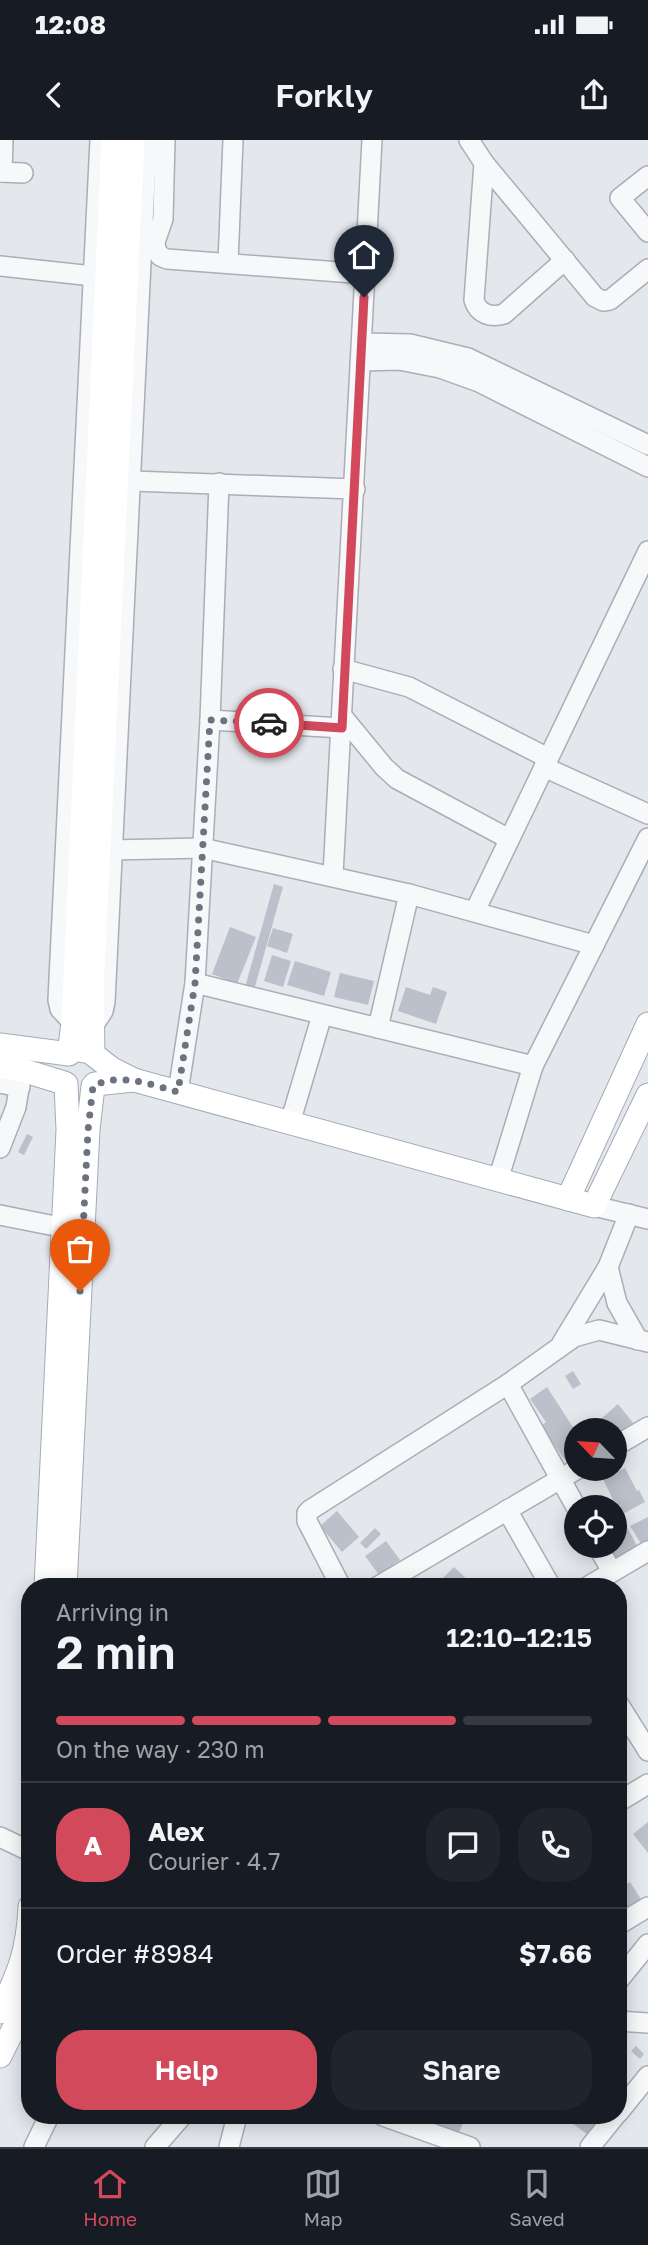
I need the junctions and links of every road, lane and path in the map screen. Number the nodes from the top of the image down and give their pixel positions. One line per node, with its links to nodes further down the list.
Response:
1 (4, 140): 11 (street)
2 (100, 140): 20 (street)
3 (113, 140): 45 (main road)
4 (133, 140): 45 (main road)
5 (147, 140): 25 (street)
6 (165, 140): 16 (street)
7 (233, 140): 16 (street)
8 (372, 140): 19 (street)
9 (469, 140): 10 (street)
10 (484, 163): 15 (street); 15 (street)
11 (1, 172): 12 (street)
12 (23, 173)
13 (648, 176): 14 (street)
14 (648, 232)
15 (565, 260): 21 (street)
16 (228, 263): 19 (street)
17 (0, 266): 20 (street)
18 (648, 269): 21 (street)
19 (366, 274): 22 (street)
20 (93, 276): 45 (street)
21 (639, 288)
22 (361, 352): 23 (street); 24 (street); 27 (street)
23 (648, 445)
24 (648, 467)
25 (132, 481): 26 (street); 37 (street)
26 (219, 483): 27 (street); 30 (street)
27 (355, 489): 29 (street)
28 (648, 551): 32 (street)
29 (343, 669): 31 (street); 32 (street)
30 (210, 720): 31 (street); 36 (street)
31 (342, 722): 35 (street); 38 (street)
32 (546, 763): 33 (street); 35 (street)
33 (648, 814)
34 (648, 838): 41 (street)
35 (509, 839): 40 (street)
36 (202, 848): 37 (street); 38 (street); 42 (street)
37 (112, 850): 45 (street)
38 (333, 875): 39 (street)
39 (410, 894): 40 (street); 46 (street)
40 (475, 911): 41 (street)
41 (594, 945): 50 (street)
42 (195, 983): 43 (street); 54 (street)
43 (322, 1015): 46 (street); 56 (street)
44 (648, 1024): 59 (main road)
45 (83, 1026): 47 (main road); 48 (main road)
46 (378, 1028): 50 (street)
47 (69, 1054): 48 (main road); 49 (main road); 52 (main road)
48 (94, 1055): 51 (main road); 53 (main road)
49 (7, 1062): 52 (main road); 57 (street)
50 (533, 1066): 58 (street)
51 (134, 1080): 53 (main road); 54 (main road)
52 (65, 1083): 53 (main road); 77 (main road)
53 (94, 1085): 78 (main road)
54 (178, 1092): 56 (main road)
55 (648, 1095): 60 (main road)
56 (290, 1123): 58 (main road)
57 (0, 1147)
58 (498, 1180): 59 (main road)
59 (568, 1199): 60 (main road)
60 (594, 1206): 62 (street)
61 (0, 1215): 63 (street)
62 (639, 1217): 64 (street)
63 (50, 1225)
64 (608, 1267): 65 (street); 66 (street)
65 (643, 1341): 66 (street)
66 (560, 1346): 67 (street)
67 (508, 1384): 71 (street); 79 (street)
68 (648, 1427): 69 (street)
69 (627, 1439)
70 (564, 1477): 71 (street)
71 (561, 1479): 72 (street); 73 (street)
72 (570, 1495)
73 (507, 1510): 80 (street); 81 (street)
74 (648, 1551): 76 (street)
75 (604, 1558): 76 (street)
76 (612, 1572): 82 (street)
77 (46, 1578)
78 (65, 1578)
79 (336, 1578)
80 (392, 1578)
81 (546, 1578)
82 (602, 1578)
83 (627, 1717): 84 (street)
84 (648, 1751)
85 (648, 1784): 86 (street)
86 (627, 1797)
87 (0, 1838): 88 (street)
88 (21, 1847)
89 (648, 1908): 90 (street)
90 (627, 1920)
91 (648, 1944): 93 (street)
92 (21, 1968): 94 (main road)
93 (627, 1970)
94 (1, 2000)
95 (21, 2014): 98 (main road)
96 (627, 2022): 97 (street)
97 (648, 2023)
98 (0, 2056)
99 (648, 2076): 100 (street)
100 (627, 2102)
101 (45, 2124): 106 (street)
102 (175, 2124): 107 (street)
103 (235, 2124): 108 (street)
104 (405, 2124): 109 (street)
105 (609, 2124): 110 (street)
106 (34, 2147)
107 (155, 2147)
108 (229, 2147)
109 (470, 2147)
110 (590, 2147)

